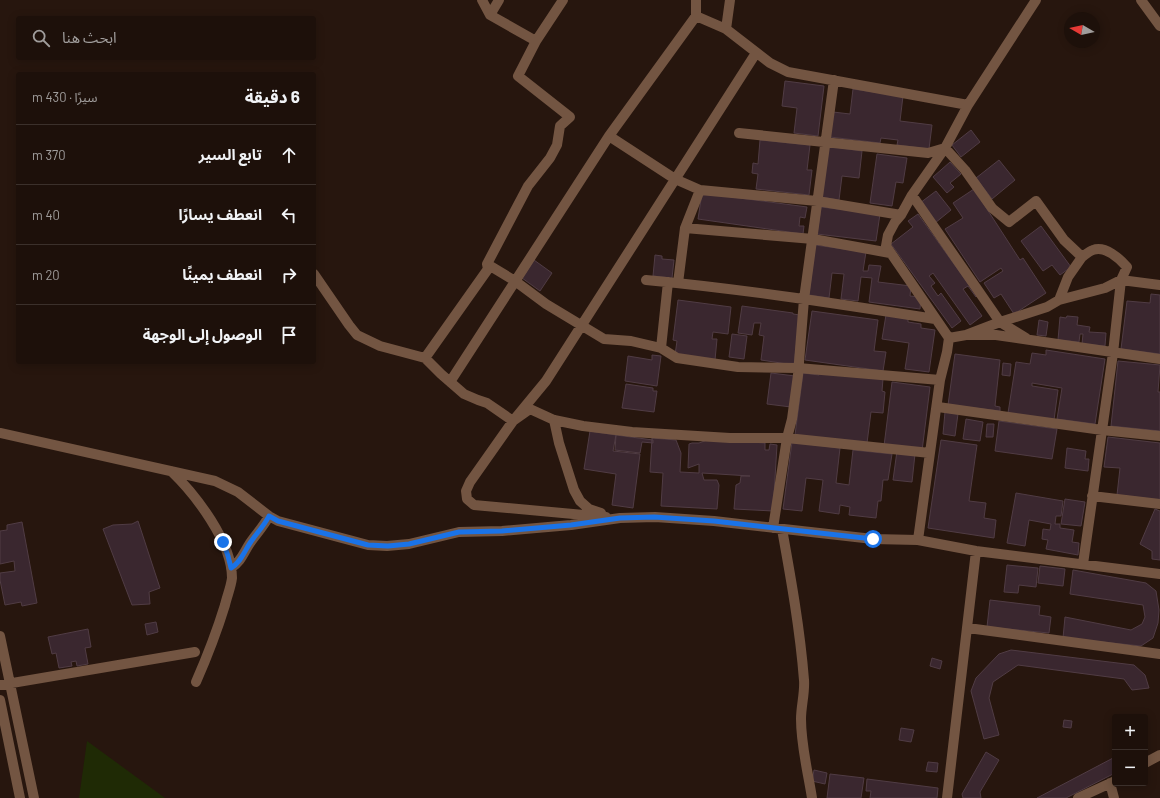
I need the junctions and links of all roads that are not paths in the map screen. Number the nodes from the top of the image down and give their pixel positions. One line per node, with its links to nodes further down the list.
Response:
1 (482, 0): 8 (street)
2 (499, 0): 8 (street)
3 (563, 0): 12 (street)
4 (696, 0): 9 (street)
5 (730, 0): 11 (street)
6 (1036, 0): 15 (street)
7 (1141, 0): 10 (street)
8 (490, 15): 12 (street)
9 (696, 16): 11 (street); 17 (street)
10 (1160, 26)
11 (726, 29): 13 (street)
12 (536, 41): 29 (street)
13 (756, 52): 14 (street); 20 (street)
14 (834, 80): 15 (street); 18 (street)
15 (968, 105): 19 (street)
16 (739, 133): 18 (street)
17 (609, 136): 20 (street); 33 (street)
18 (826, 142): 19 (street); 23 (street)
19 (945, 148): 22 (street); 28 (street)
20 (675, 179): 21 (street); 41 (street)
21 (700, 190): 23 (street); 25 (street)
22 (912, 195): 24 (street); 40 (street)
23 (817, 201): 24 (street); 26 (street)
24 (901, 215): 27 (street)
25 (685, 228): 26 (street); 36 (street)
26 (813, 239): 27 (street); 37 (street)
27 (890, 253): 39 (street)
28 (1082, 257): 32 (street); 38 (street)
29 (487, 264): 33 (street); 47 (street)
30 (316, 277): 47 (street)
31 (646, 280): 34 (street)
32 (1121, 280): 35 (street); 38 (street); 46 (street)
33 (515, 281): 41 (street); 51 (street)
34 (668, 282): 36 (street); 45 (street)
35 (1157, 282)
36 (678, 283): 37 (street)
37 (804, 299): 39 (street); 49 (street)
38 (1059, 300): 40 (street)
39 (935, 319): 43 (street)
40 (1000, 322): 42 (street); 44 (street)
41 (581, 325): 45 (street); 54 (street)
42 (966, 335): 43 (street); 44 (street)
43 (949, 338): 50 (street)
44 (1031, 341): 46 (street)
45 (661, 348): 49 (street)
46 (1113, 353): 48 (street); 55 (street)
47 (425, 358): 51 (street)
48 (1160, 359)
49 (798, 368): 50 (street); 58 (street)
50 (940, 380): 52 (street)
51 (450, 382): 54 (street)
52 (938, 406): 55 (street); 59 (street)
53 (554, 420): 54 (street); 58 (street); 64 (street)
54 (513, 421): 64 (street)
55 (1102, 430): 57 (street); 61 (street)
56 (0, 433): 60 (street)
57 (1160, 436)
58 (787, 438): 59 (street); 65 (street)
59 (930, 453): 66 (street)
60 (169, 470): 63 (street); 69 (street)
61 (1092, 496): 62 (street); 68 (street)
62 (1160, 504)
63 (269, 516): 64 (street); 69 (street)
64 (620, 518): 65 (street)
65 (778, 528): 66 (street); 84 (street)
66 (918, 540): 67 (street)
67 (976, 551): 68 (street); 71 (street)
68 (1083, 564): 70 (street)
69 (231, 568): 75 (street)
70 (1160, 574)
71 (968, 628): 74 (street); 85 (street)
72 (0, 636): 76 (street)
73 (195, 652): 76 (street)
74 (1160, 654)
75 (196, 682)
76 (5, 684): 83 (street)
77 (0, 700): 82 (street)
78 (1160, 755): 79 (street)
79 (1148, 761)
80 (1112, 782): 86 (street)
81 (1113, 786): 87 (street)
82 (20, 798)
83 (34, 798)
84 (812, 798)
85 (947, 798)
86 (1078, 798)
87 (1114, 798)

